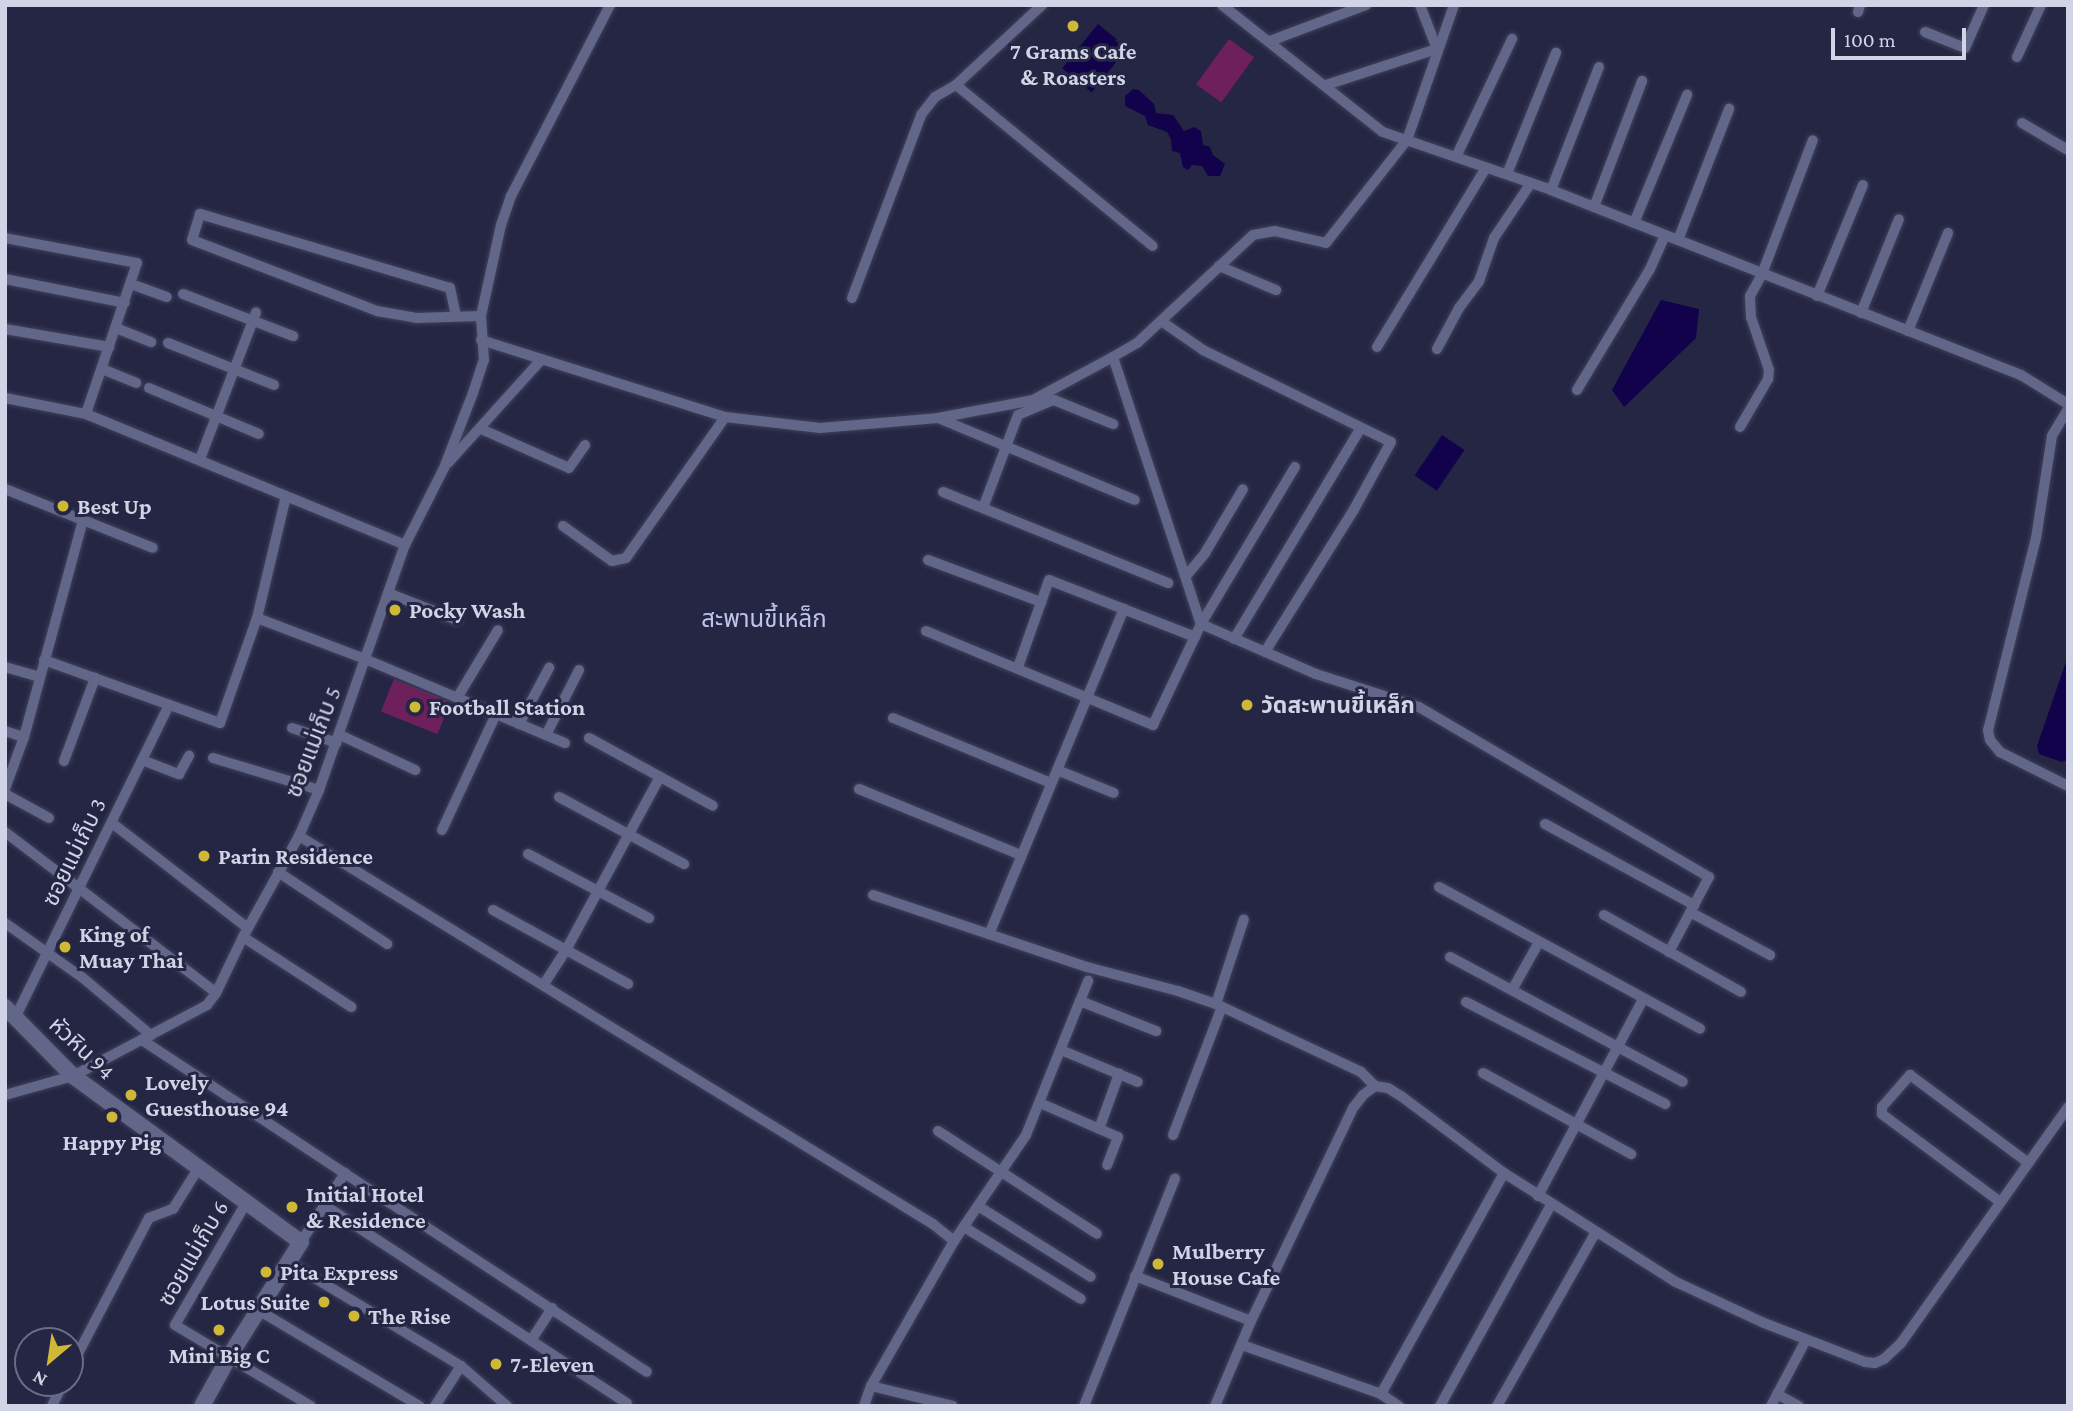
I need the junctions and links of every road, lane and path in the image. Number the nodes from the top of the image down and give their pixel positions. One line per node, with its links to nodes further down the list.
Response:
1 (610, 5): 51 (street, ซอยแม่เก็บ 5)
2 (1042, 5): 17 (street)
3 (1222, 5): 11 (street)
4 (1366, 5): 11 (street)
5 (1420, 5): 12 (street)
6 (1454, 5): 12 (street)
7 (1984, 5): 9 (street)
8 (2041, 5): 14 (street)
9 (1925, 32)
10 (1512, 39): 25 (street)
11 (1270, 41): 18 (street)
12 (1437, 50): 18 (street); 22 (street)
13 (1556, 53): 27 (street)
14 (2017, 57)
15 (1599, 67): 30 (street)
16 (1642, 81): 31 (street)
17 (956, 85): 38 (street); 47 (street)
18 (1325, 85): 22 (street)
19 (1687, 95): 33 (street)
20 (1728, 109): 37 (street)
21 (2022, 123): 24 (street)
22 (1407, 140): 25 (street); 39 (street)
23 (1813, 140): 40 (street)
24 (2068, 150)
25 (1456, 157): 26 (street)
26 (1486, 168): 27 (street); 61 (street)
27 (1507, 174): 28 (street)
28 (1531, 183): 30 (street); 63 (street)
29 (1863, 185): 45 (street)
30 (1551, 190): 31 (street)
31 (1594, 207): 33 (street)
32 (1899, 219): 49 (street)
33 (1634, 223): 35 (street)
34 (1948, 233): 56 (street)
35 (1665, 236): 37 (street); 71 (street)
36 (5, 238): 42 (street)
37 (1678, 240): 40 (street)
38 (1153, 246)
39 (1219, 266): 43 (street); 53 (street)
40 (1762, 274): 45 (street); 79 (street)
41 (5, 279): 48 (street)
42 (131, 284): 46 (street); 48 (street)
43 (1276, 289)
44 (183, 294): 52 (street)
45 (1817, 296): 49 (street)
46 (167, 297)
47 (852, 298)
48 (125, 303): 54 (street)
49 (1861, 313): 56 (street)
50 (456, 316): 50 (street); 51 (street)
51 (481, 316): 58 (street, ซอยแม่เก็บ 5)
52 (254, 317): 57 (street); 67 (street)
53 (1161, 321): 64 (street); 80 (street)
54 (116, 328): 59 (street); 62 (street)
55 (5, 329): 62 (street)
56 (1908, 331): 73 (street)
57 (293, 336)
58 (481, 340): 65 (street); 87 (street, ซอยแม่เก็บ 5)
59 (151, 342)
60 (168, 343): 67 (street)
61 (1377, 347)
62 (109, 348): 66 (street)
63 (1437, 349)
64 (1113, 357): 77 (street); 99 (street)
65 (542, 359): 76 (street); 81 (street)
66 (102, 369): 68 (street); 74 (street)
67 (234, 369): 69 (street); 75 (street)
68 (136, 383)
69 (274, 385)
70 (149, 388): 75 (street)
71 (1577, 390)
72 (6, 401): 74 (street)
73 (2068, 406): 141 (street)
74 (86, 414): 85 (street)
75 (216, 416): 82 (street); 85 (street)
76 (725, 417): 77 (street); 95 (street)
77 (938, 418): 84 (street)
78 (1113, 424): 84 (street)
79 (1740, 427)
80 (1361, 428): 110 (street); 111 (street)
81 (481, 429): 83 (street); 87 (street)
82 (259, 434)
83 (585, 446)
84 (1006, 448): 92 (street); 93 (street)
85 (200, 459): 91 (street)
86 (1295, 467): 106 (street)
87 (444, 468): 96 (street, ซอยแม่เก็บ 5)
88 (5, 489): 94 (street)
89 (1242, 489): 99 (street)
90 (943, 492): 93 (street)
91 (286, 496): 96 (street); 104 (street)
92 (1135, 500)
93 (983, 508): 100 (street)
94 (83, 520): 97 (street); 113 (street)
95 (563, 526)
96 (405, 545): 101 (street, ซอยแม่เก็บ 5)
97 (153, 548)
98 (928, 560): 102 (street)
99 (1186, 576): 106 (street)
100 (1168, 583)
101 (388, 593): 105 (street); 112 (street, ซอยแม่เก็บ 5)
102 (1041, 602): 103 (street); 115 (street)
103 (1124, 609): 109 (street); 120 (street)
104 (257, 618): 112 (street); 122 (street)
105 (457, 620)
106 (1201, 624): 109 (street); 110 (street)
107 (498, 630): 121 (street)
108 (926, 631): 115 (street)
109 (1195, 637): 120 (street)
110 (1234, 639): 111 (street)
111 (1265, 652): 163 (street)
112 (365, 659): 121 (street); 131 (street, ซอยแม่เก็บ 5)
113 (44, 660): 118 (street); 119 (street)
114 (5, 667): 118 (street)
115 (1018, 667): 120 (street)
116 (549, 668): 125 (street)
117 (579, 670): 128 (street)
118 (40, 677): 129 (street)
119 (95, 678): 122 (street); 136 (street)
120 (1087, 696): 138 (street)
121 (457, 698): 123 (street)
122 (169, 705): 135 (street, ซอยแม่เก็บ 3)
123 (496, 714): 125 (street); 151 (street)
124 (892, 718): 140 (street)
125 (519, 724): 128 (street)
126 (292, 727): 131 (street)
127 (5, 731): 129 (street)
128 (546, 735): 132 (street)
129 (24, 737): 144 (street)
130 (589, 738): 139 (street)
131 (339, 739): 137 (street); 143 (street, ซอยแม่เก็บ 5)
132 (565, 743)
133 (189, 756): 135 (street)
134 (214, 758): 143 (street)
135 (142, 760): 149 (street, ซอยแม่เก็บ 3)
136 (64, 761)
137 (415, 770)
138 (1057, 770): 140 (street); 145 (street)
139 (660, 777): 147 (street); 153 (street)
140 (1051, 783): 156 (street)
141 (2068, 786)
142 (859, 789): 156 (street)
143 (319, 790): 154 (street, ซอยแม่เก็บ 5)
144 (5, 792): 148 (street)
145 (1114, 793)
146 (559, 797): 153 (street)
147 (713, 806)
148 (49, 818)
149 (112, 823): 160 (street, ซอยแม่เก็บ 3); 169 (street)
150 (1545, 824): 163 (street)
151 (442, 830)
152 (5, 832): 160 (street)
153 (629, 835): 157 (street); 161 (street)
154 (299, 836): 158 (street, ซอยแม่เก็บ 5); 179 (street)
155 (528, 854): 161 (street)
156 (1021, 855): 170 (street)
157 (684, 864)
158 (278, 872): 169 (street, ซอยแม่เก็บ 5); 172 (street)
159 (1439, 887): 171 (street)
160 (79, 890): 175 (street, ซอยแม่เก็บ 3); 183 (street)
161 (598, 891): 166 (street); 173 (street)
162 (873, 895): 170 (street)
163 (1692, 908): 174 (street); 176 (street)
164 (493, 910): 173 (street)
165 (1604, 915): 174 (street)
166 (649, 918)
167 (1244, 919): 187 (street)
168 (5, 923): 175 (street)
169 (246, 932): 183 (street, ซอยแม่เก็บ 5); 188 (street)
170 (989, 932): 187 (street)
171 (1539, 942): 181 (street); 184 (street)
172 (387, 944)
173 (566, 950): 179 (street); 180 (street)
174 (1669, 952): 182 (street)
175 (47, 953): 189 (street, ซอยแม่เก็บ 3); 192 (street)
176 (1770, 955)
177 (1450, 957): 181 (street)
178 (1088, 981): 185 (street)
179 (544, 984): 227 (street)
180 (628, 984)
181 (1512, 990): 193 (street)
182 (1741, 992)
183 (216, 993): 192 (street, ซอยแม่เก็บ 5)
184 (1643, 999): 190 (street); 193 (street)
185 (1080, 1001): 191 (street); 194 (street)
186 (1466, 1002): 195 (street)
187 (1219, 1005): 201 (street); 209 (street)
188 (351, 1007)
189 (10, 1012): 198 (street, หัวหิน 94)
190 (1700, 1029)
191 (1157, 1031)
192 (147, 1038): 198 (street, ซอยแม่เก็บ 5); 215 (street)
193 (1618, 1047): 195 (street); 200 (street)
194 (1061, 1050): 197 (street); 203 (street)
195 (1604, 1072): 204 (street); 206 (street)
196 (1483, 1073): 206 (street)
197 (1119, 1074): 199 (street); 207 (street)
198 (73, 1076): 202 (street, ซอยแม่เก็บ 5); 213 (street, หัวหิน 94)
199 (1138, 1082)
200 (1683, 1082)
201 (1375, 1086): 216 (street); 235 (street)
202 (5, 1095)
203 (1040, 1103): 207 (street); 214 (street)
204 (1665, 1104)
205 (2068, 1107): 211 (street)
206 (1576, 1124): 210 (street); 218 (street)
207 (1099, 1129): 212 (street)
208 (938, 1131): 214 (street)
209 (1173, 1135)
210 (1631, 1154)
211 (2026, 1162): 219 (street); 219 (street)
212 (1107, 1164)
213 (198, 1169): 220 (street, หัวหิน 94); 237 (street)
214 (1001, 1172): 223 (street); 226 (street)
215 (345, 1173): 221 (street); 233 (street)
216 (1504, 1173): 218 (street); 244 (street)
217 (1175, 1178): 230 (street)
218 (1538, 1196): 222 (street)
219 (1999, 1201): 238 (street)
220 (246, 1203): 228 (street, หัวหิน 94); 240 (street, ซอยแม่เก็บ 6)
221 (324, 1205): 228 (street); 236 (street)
222 (1551, 1205): 225 (street); 257 (street)
223 (978, 1206): 224 (street); 231 (street)
224 (964, 1227): 227 (street); 232 (street)
225 (1596, 1232): 238 (street); 258 (street)
226 (1097, 1234)
227 (954, 1241): 243 (street)
228 (301, 1242): 229 (street)
229 (288, 1262): 234 (street); 241 (street)
230 (1135, 1276): 235 (street); 254 (street)
231 (1091, 1277)
232 (1081, 1299)
233 (552, 1308): 236 (street); 242 (street)
234 (258, 1310): 240 (street); 249 (street)
235 (1251, 1321): 239 (street)
236 (532, 1339): 246 (street)
237 (84, 1340)
238 (1806, 1340): 245 (street)
239 (1242, 1345): 244 (street); 255 (street)
240 (229, 1357): 247 (street); 248 (street)
241 (461, 1366): 250 (street); 251 (street)
242 (647, 1371)
243 (871, 1386): 252 (street); 253 (street)
244 (1381, 1394): 256 (street)
245 (1777, 1394): 259 (street); 260 (street)
246 (627, 1403)
247 (202, 1406)
248 (311, 1406)
249 (420, 1406)
250 (435, 1406)
251 (507, 1406)
252 (864, 1406)
253 (953, 1406)
254 (1084, 1406)
255 (1215, 1406)
256 (1399, 1406)
257 (1440, 1406)
258 (1497, 1406)
259 (1771, 1406)
260 (1799, 1406)

